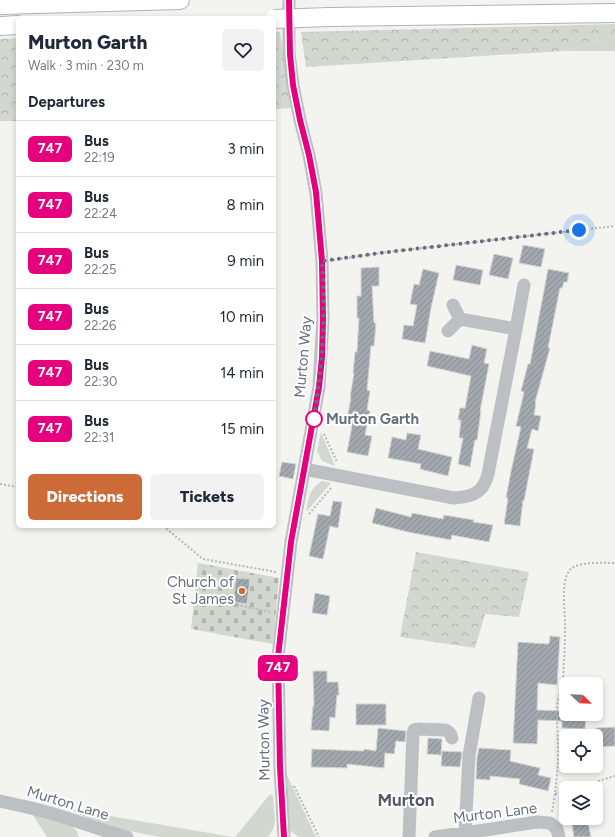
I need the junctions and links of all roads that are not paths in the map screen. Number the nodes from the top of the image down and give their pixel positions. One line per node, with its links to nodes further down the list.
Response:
1 (180, 0): 3 (highway)
2 (289, 0): 11 (street, Murton Way)
3 (8, 5)
4 (615, 13): 5 (highway, bridge)
5 (276, 19)
6 (524, 285): 9 (street)
7 (453, 304): 8 (street)
8 (460, 319): 9 (street); 10 (street)
9 (516, 330): 11 (street)
10 (448, 331)
11 (304, 469): 18 (street, Murton Way)
12 (479, 698): 16 (street)
13 (452, 738): 19 (street)
14 (0, 801): 17 (street, Murton Lane)
15 (555, 830): 16 (street, Murton Lane)
16 (465, 833): 20 (street, Murton Lane)
17 (127, 837)
18 (284, 837)
19 (409, 837)
20 (435, 837)

